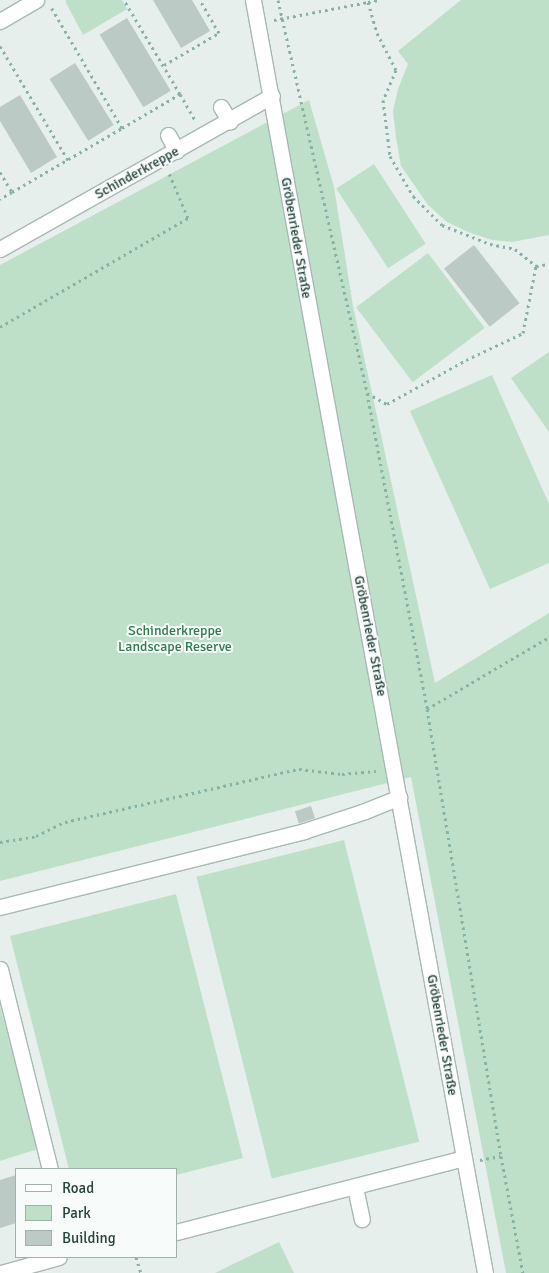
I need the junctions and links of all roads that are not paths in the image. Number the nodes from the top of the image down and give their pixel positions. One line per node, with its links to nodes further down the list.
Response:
1 (36, 0): 3 (street)
2 (253, 0): 4 (street, Gröbenrieder Straße)
3 (0, 21)
4 (272, 96): 6 (street, Schinderkreppe); 10 (street, Gröbenrieder Straße)
5 (221, 108): 6 (street)
6 (230, 122): 8 (street, Schinderkreppe)
7 (168, 135): 8 (street)
8 (177, 151): 9 (street, Schinderkreppe)
9 (0, 248)
10 (399, 797): 11 (street); 13 (street, Gröbenrieder Straße)
11 (0, 907)
12 (0, 969): 14 (street)
13 (464, 1158): 15 (street); 20 (street, Gröbenrieder Straße)
14 (50, 1168)
15 (354, 1187): 16 (street); 17 (street)
16 (362, 1219)
17 (178, 1231)
18 (54, 1258): 19 (street)
19 (1, 1273)
20 (484, 1273)

